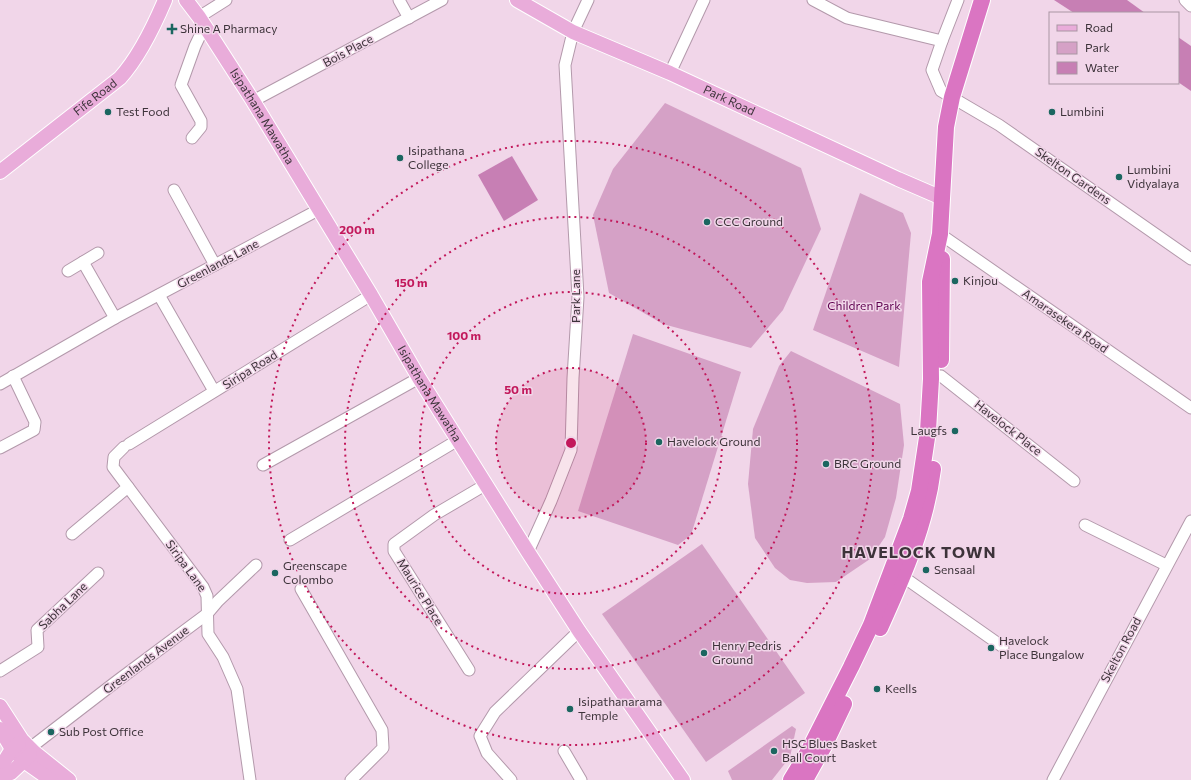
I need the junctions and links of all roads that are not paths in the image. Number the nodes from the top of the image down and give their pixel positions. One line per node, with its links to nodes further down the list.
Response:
1 (165, 0): 22 (main road, Fife Road)
2 (186, 0): 15 (main road, Isipathana Mawatha)
3 (226, 0): 15 (street)
4 (399, 0): 14 (street)
5 (442, 0): 14 (street, Bois Place)
6 (517, 0): 16 (main road, Park Road)
7 (588, 0): 16 (street, Park Lane)
8 (704, 0): 18 (street)
9 (813, 0): 17 (street)
10 (958, 0): 17 (street, Skelton Gardens)
11 (982, 0): 19 (highway)
12 (1185, 0): 13 (street)
13 (1191, 6)
14 (409, 18): 20 (street, Bois Place)
15 (202, 21): 20 (main road, Isipathana Mawatha); 21 (street)
16 (574, 32): 18 (main road, Park Road); 52 (street, Park Lane)
17 (942, 41): 19 (street, Skelton Gardens)
18 (670, 73): 24 (main road, Park Road)
19 (952, 97): 24 (highway); 28 (street, Skelton Gardens)
20 (253, 101): 25 (main road, Isipathana Mawatha)
21 (192, 138)
22 (0, 172)
23 (174, 190): 30 (street)
24 (942, 198): 26 (highway)
25 (320, 209): 30 (street, Greenlands Lane); 33 (main road, Isipathana Mawatha)
26 (940, 234): 36 (highway); 40 (street, Amarasekera Road); 76 (highway)
27 (98, 253): 29 (street)
28 (1191, 259)
29 (83, 262): 31 (street); 34 (street)
30 (215, 265): 32 (street, Greenlands Lane)
31 (68, 271)
32 (159, 295): 34 (street, Greenlands Lane); 39 (street)
33 (371, 295): 37 (main road, Isipathana Mawatha); 39 (street, Siripa Road)
34 (116, 318): 35 (street, Greenlands Lane)
35 (13, 376): 38 (street, Greenlands Lane); 42 (street)
36 (941, 376): 45 (street, Havelock Place); 56 (highway)
37 (420, 378): 41 (main road, Isipathana Mawatha); 44 (street)
38 (0, 384)
39 (214, 391): 43 (street, Siripa Road)
40 (1191, 408)
41 (458, 440): 46 (main road, Isipathana Mawatha); 51 (street)
42 (0, 448)
43 (114, 457): 47 (street, Siripa Lane)
44 (263, 465)
45 (1074, 481)
46 (485, 485): 52 (main road, Isipathana Mawatha); 61 (street, Maurice Place)
47 (128, 487): 50 (street); 58 (street, Siripa Lane)
48 (1191, 521): 54 (street, Skelton Road)
49 (1085, 525): 54 (street)
50 (72, 534)
51 (290, 540)
52 (528, 552): 59 (main road, Isipathana Mawatha)
53 (256, 565): 58 (street, Greenlands Avenue)
54 (1166, 565): 78 (street, Skelton Road)
55 (98, 573): 62 (street, Sabha Lane)
56 (902, 576): 60 (street); 77 (highway)
57 (301, 589): 72 (street)
58 (207, 614): 65 (street, Greenlands Avenue); 71 (street, Siripa Lane)
59 (579, 631): 73 (street); 75 (main road, Isipathana Mawatha)
60 (1002, 647)
61 (469, 670)
62 (0, 671)
63 (0, 706): 65 (main road)
64 (0, 728): 65 (main road)
65 (24, 750): 67 (main road); 68 (main road); 69 (main road); 70 (main road)
66 (564, 751): 74 (street)
67 (0, 768)
68 (0, 776)
69 (51, 780)
70 (70, 780)
71 (250, 780)
72 (351, 780)
73 (511, 780)
74 (581, 780)
75 (683, 780)
76 (791, 780)
77 (805, 780)
78 (1053, 780)

